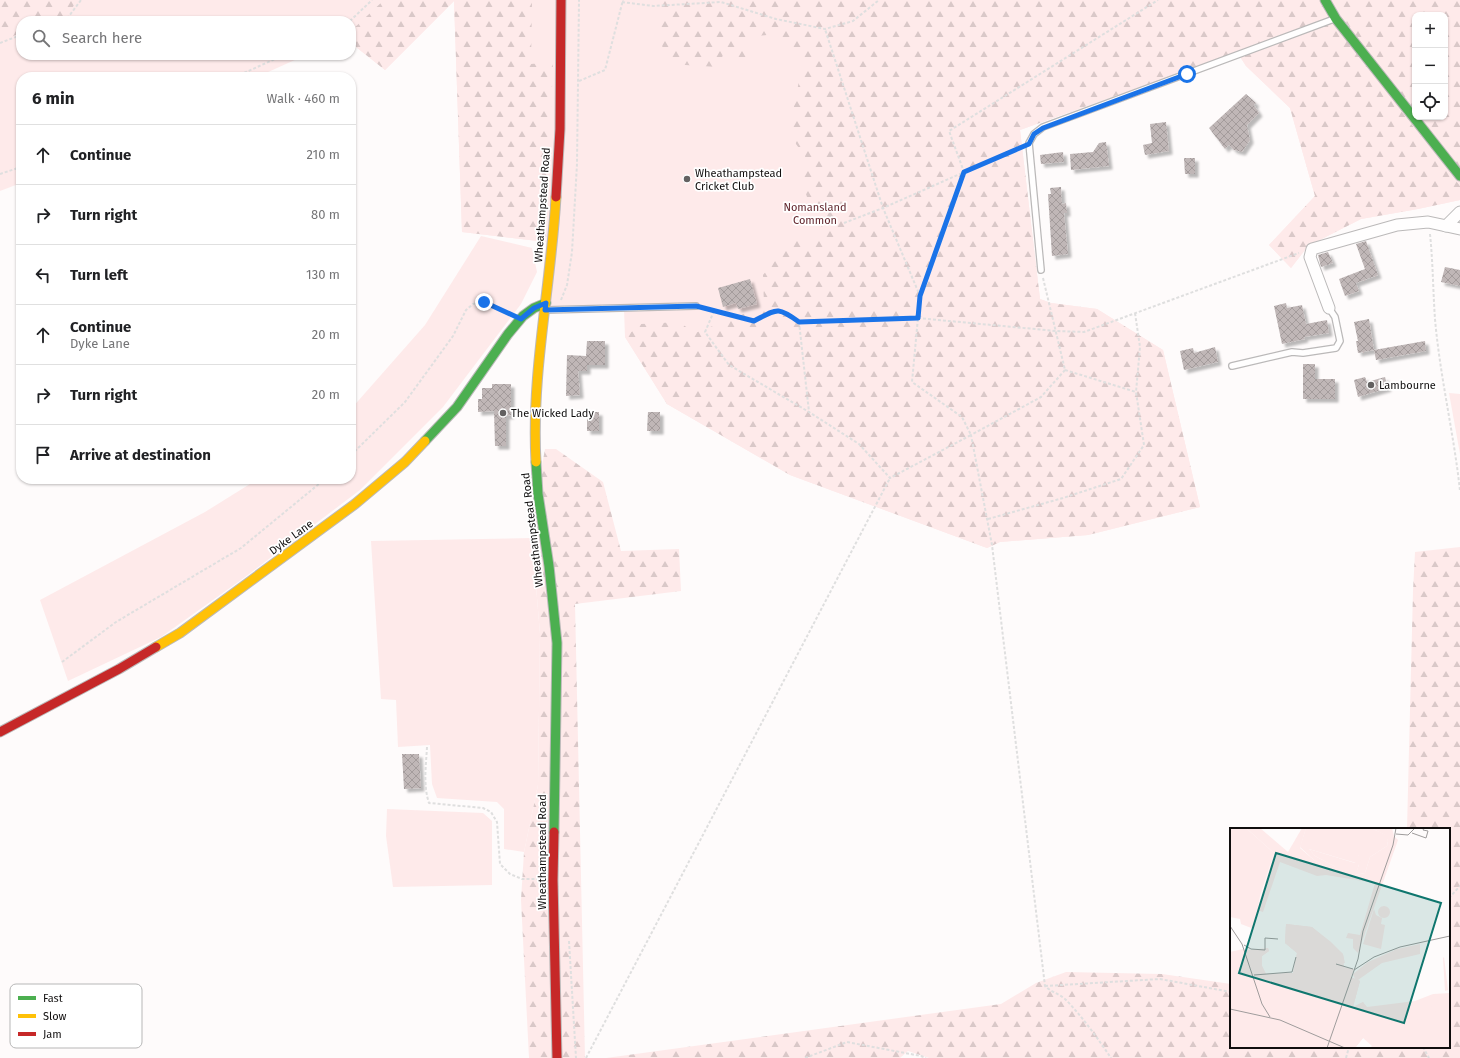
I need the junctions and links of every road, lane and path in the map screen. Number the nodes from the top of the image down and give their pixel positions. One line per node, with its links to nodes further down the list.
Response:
1 (81, 0): 9 (path)
2 (372, 0): 10 (path)
3 (561, 0): 33 (main road, Wheathampstead Road)
4 (579, 0): 17 (path)
5 (879, 0): 12 (path)
6 (1158, 0): 20 (path)
7 (1325, 0): 11 (main road)
8 (622, 1): 12 (path); 17 (path)
9 (69, 16)
10 (355, 16)
11 (1336, 19): 18 (lane); 22 (main road)
12 (825, 29): 23 (path)
13 (16, 37): 14 (path)
14 (0, 43)
15 (273, 60): 16 (path)
16 (246, 72)
17 (579, 81): 35 (path)
18 (1029, 144): 20 (path); 30 (lane)
19 (16, 169): 21 (path)
20 (964, 172): 23 (path); 31 (path)
21 (0, 174)
22 (1460, 176)
23 (883, 208): 26 (path); 31 (path)
24 (1460, 212): 27 (street)
25 (1428, 222): 27 (street); 29 (street); 50 (path)
26 (844, 223)
27 (1446, 226): 28 (street)
28 (1460, 229)
29 (1312, 249): 34 (street); 37 (path)
30 (1042, 270): 41 (path)
31 (920, 296): 38 (path)
32 (696, 306): 35 (lane); 36 (path)
33 (546, 307): 35 (lane); 39 (main road, Dyke Lane); 55 (main road, Wheathampstead Road)
34 (1329, 308): 42 (lane)
35 (557, 310)
36 (714, 311): 40 (path); 45 (path)
37 (1135, 313): 41 (path); 44 (path)
38 (918, 318): 40 (path); 41 (path); 46 (path)
39 (521, 319): 47 (path); 53 (main road, Dyke Lane)
40 (799, 322): 45 (path)
41 (1056, 331): 43 (path)
42 (1232, 366)
43 (1065, 370): 44 (path); 46 (path)
44 (1136, 392): 51 (path)
45 (809, 412): 48 (path)
46 (971, 435): 48 (path); 51 (path)
47 (356, 450)
48 (890, 478): 63 (path)
49 (319, 484): 52 (path)
50 (1460, 491)
51 (988, 519): 58 (path)
52 (62, 662)
53 (0, 732)
54 (427, 747): 55 (path)
55 (553, 880): 62 (main road, Wheathampstead Road)
56 (1460, 886): 57 (path)
57 (1450, 897)
58 (1045, 986): 59 (path); 66 (path)
59 (1230, 992)
60 (1348, 1048): 67 (path)
61 (1424, 1048): 68 (path)
62 (557, 1058)
63 (586, 1058)
64 (805, 1058): 65 (path)
65 (926, 1058)
66 (1111, 1058)
67 (1346, 1058)
68 (1429, 1058)

